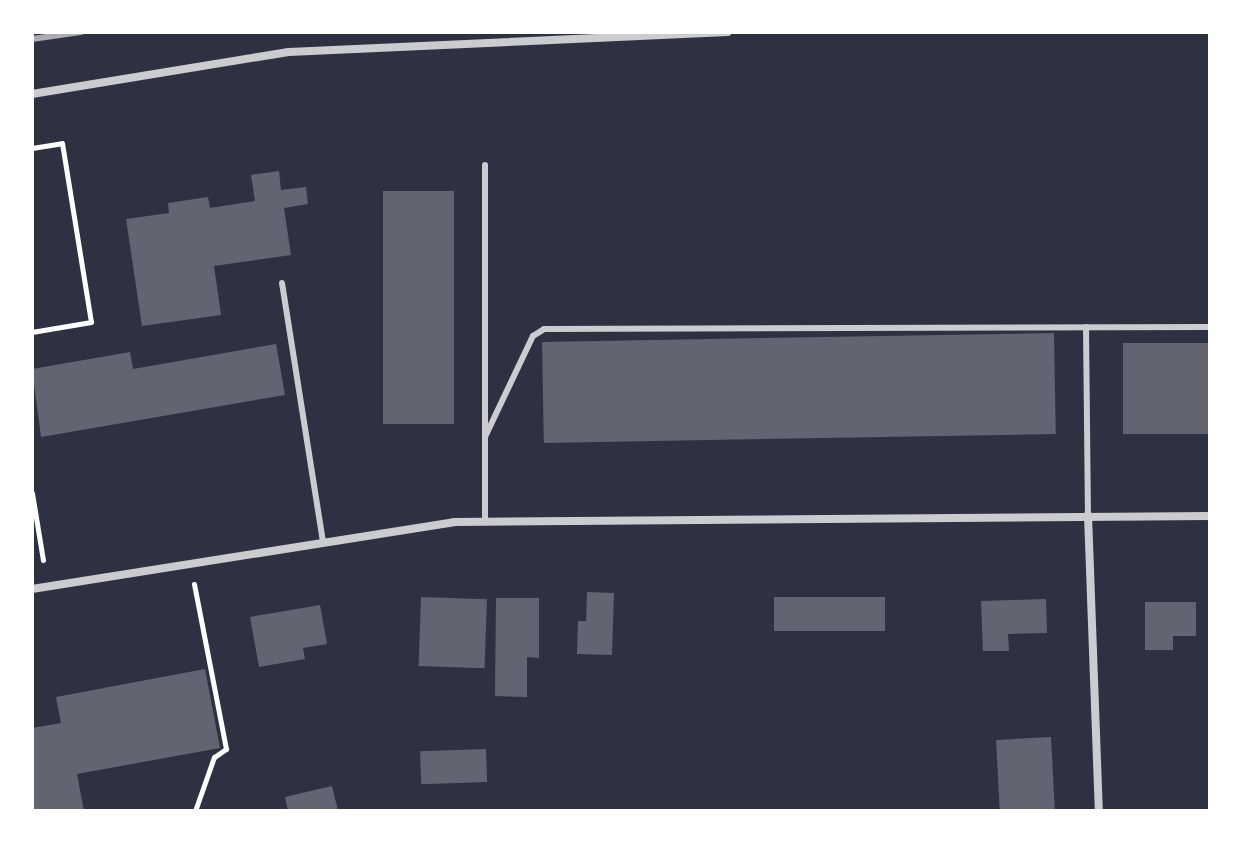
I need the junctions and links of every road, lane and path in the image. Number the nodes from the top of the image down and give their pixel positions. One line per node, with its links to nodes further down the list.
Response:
1 (728, 32): 2 (street)
2 (32, 94)
3 (32, 148): 8 (path)
4 (485, 165): 9 (lane)
5 (282, 283): 14 (lane)
6 (1086, 327): 7 (lane); 9 (lane); 11 (lane)
7 (1210, 327)
8 (32, 332)
9 (485, 437): 13 (lane)
10 (32, 493): 15 (path)
11 (1088, 515): 12 (street); 13 (street); 19 (street)
12 (1210, 516)
13 (485, 521): 14 (street)
14 (323, 542): 16 (street)
15 (43, 560)
16 (190, 563): 17 (street); 18 (path)
17 (32, 589)
18 (195, 811)
19 (1099, 811)

